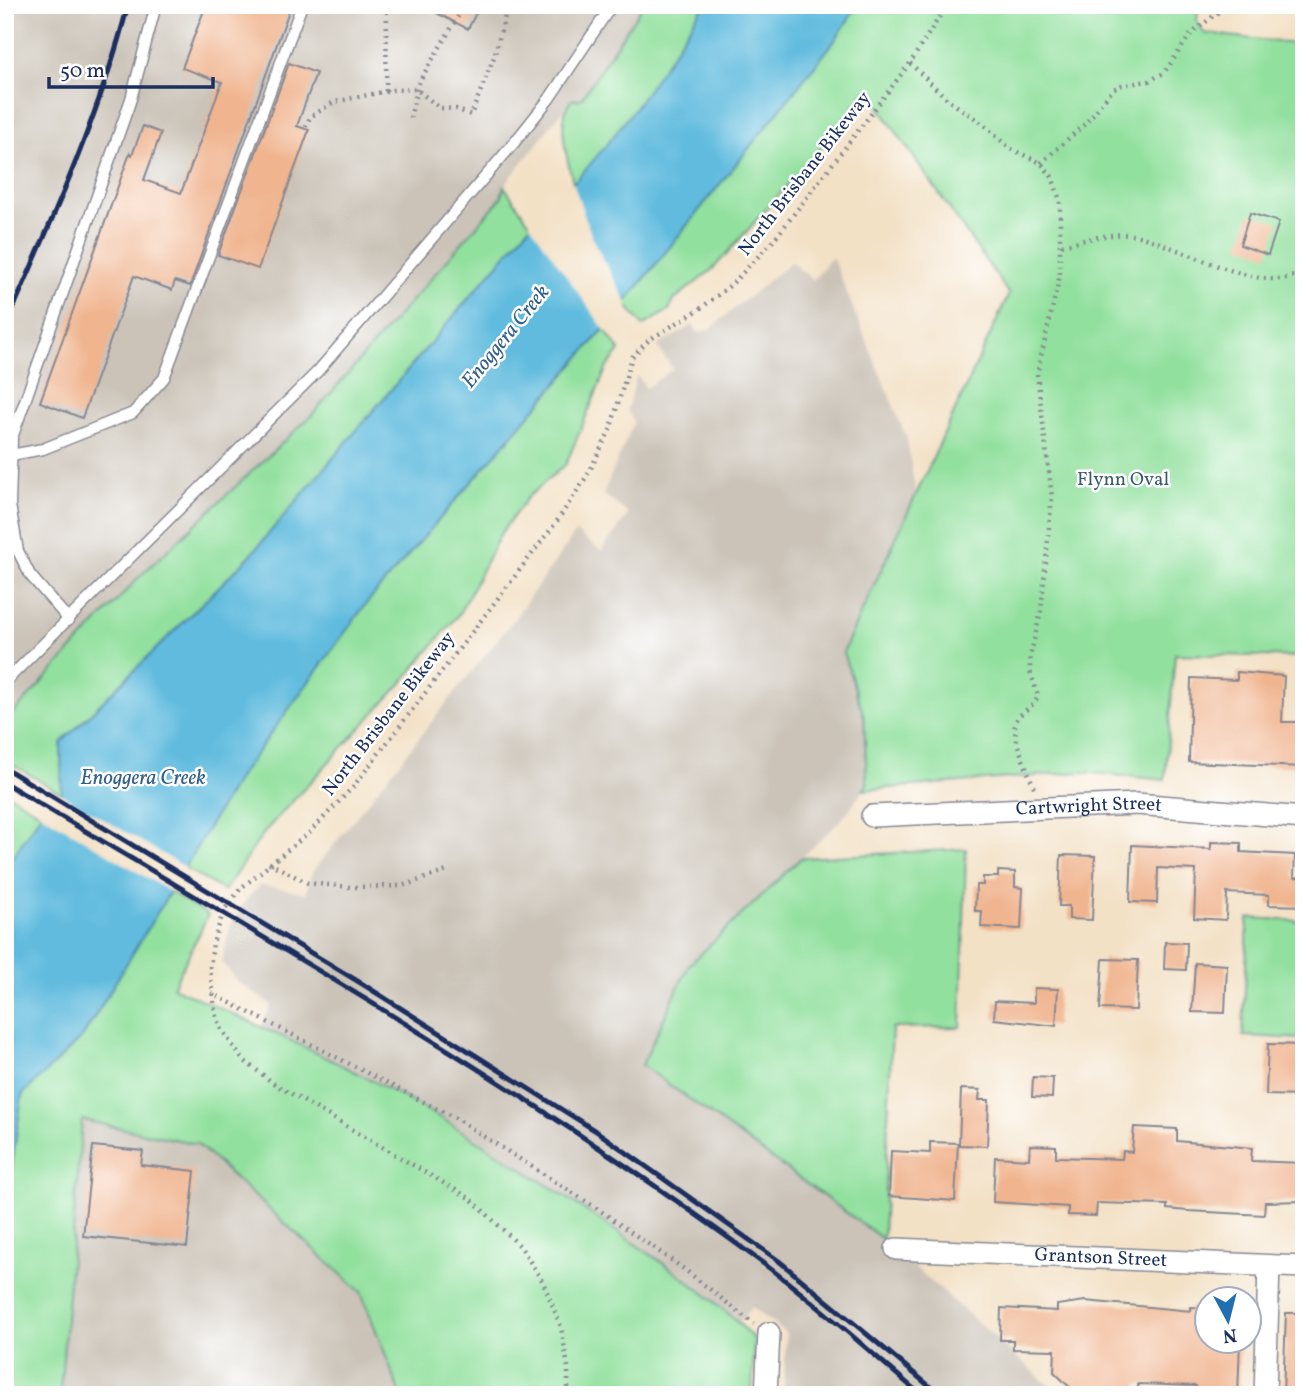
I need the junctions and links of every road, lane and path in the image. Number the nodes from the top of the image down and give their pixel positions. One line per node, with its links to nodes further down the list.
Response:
1 (156, 5): 17 (lane)
2 (302, 5): 17 (lane)
3 (387, 5): 11 (path)
4 (464, 5): 10 (path)
5 (508, 5): 10 (path)
6 (612, 5): 18 (lane)
7 (947, 5): 9 (path, North Brisbane Bikeway)
8 (1227, 5): 14 (path)
9 (909, 63): 14 (path); 23 (path, North Brisbane Bikeway)
10 (416, 89): 11 (path); 12 (path)
11 (386, 92): 13 (path)
12 (410, 118)
13 (306, 127)
14 (1041, 163): 15 (path)
15 (1062, 245): 16 (path); 20 (path)
16 (1304, 267)
17 (11, 455): 18 (lane)
18 (69, 620): 19 (lane)
19 (5, 682)
20 (1035, 790)
21 (872, 816): 22 (street, Cartwright Street)
22 (1304, 818)
23 (269, 863): 24 (path); 25 (path, North Brisbane Bikeway)
24 (450, 870)
25 (211, 993): 29 (path); 30 (path, North Brisbane Bikeway)
26 (897, 1250): 27 (street, Grantson Street)
27 (1269, 1266): 28 (street, Grantson Street); 32 (street)
28 (1304, 1266)
29 (769, 1334): 31 (street)
30 (568, 1395)
31 (766, 1395)
32 (1265, 1395)

